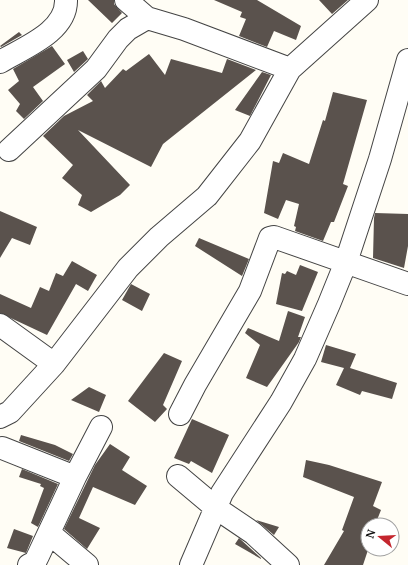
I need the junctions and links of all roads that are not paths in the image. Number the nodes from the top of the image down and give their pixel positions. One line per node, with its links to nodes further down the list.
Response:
1 (66, 0): 6 (street)
2 (126, 0): 4 (street)
3 (367, 0): 7 (street)
4 (147, 18): 7 (street); 8 (street)
5 (408, 60): 9 (street)
6 (0, 62)
7 (290, 69): 12 (street)
8 (9, 150)
9 (346, 262): 10 (street); 14 (street); 19 (street)
10 (408, 284)
11 (0, 325): 12 (street)
12 (54, 364): 13 (street)
13 (5, 414): 16 (street)
14 (180, 414)
15 (101, 428): 18 (street)
16 (1, 452): 18 (street)
17 (178, 476): 19 (street)
18 (75, 477): 20 (street)
19 (216, 508): 23 (street); 24 (street)
20 (49, 533): 21 (street); 22 (street)
21 (29, 565)
22 (87, 565)
23 (191, 565)
24 (288, 565)

